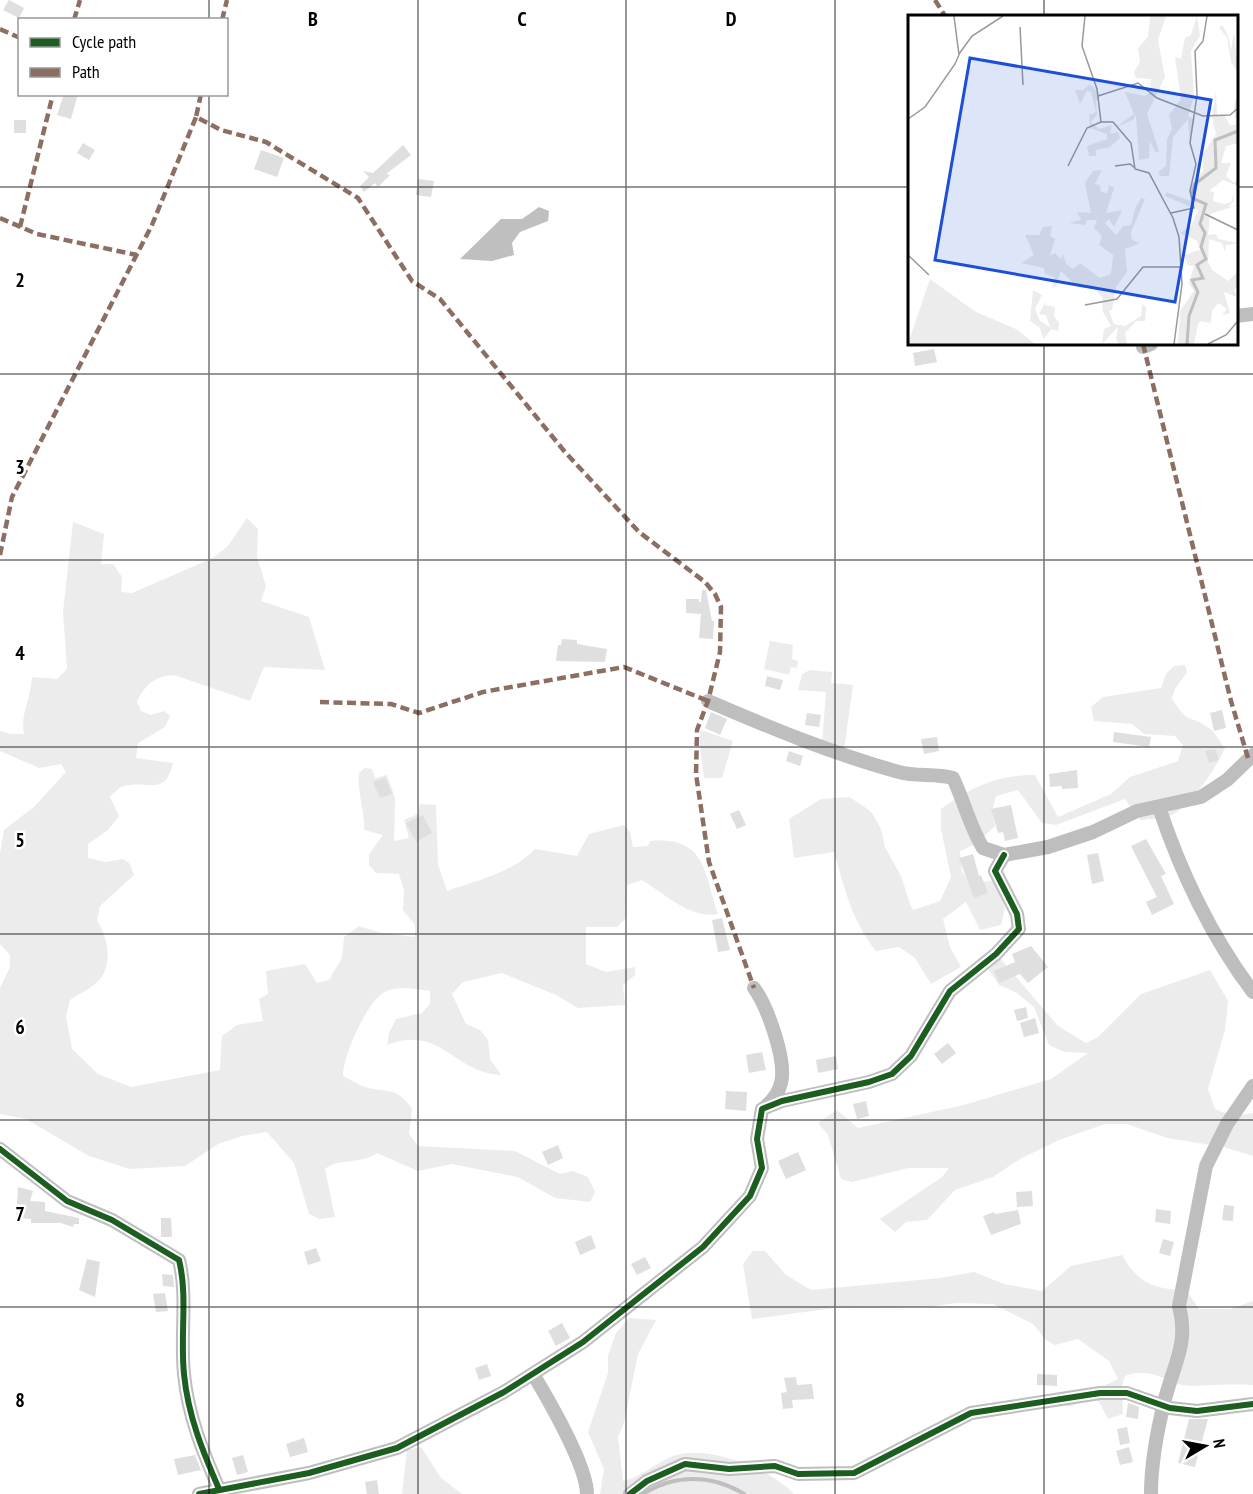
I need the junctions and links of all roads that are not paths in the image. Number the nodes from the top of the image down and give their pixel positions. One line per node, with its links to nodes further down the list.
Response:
1 (1253, 314): 2 (street)
2 (1238, 316)
3 (708, 701): 6 (street)
4 (1253, 755): 5 (street)
5 (1159, 807): 6 (street); 8 (street)
6 (1004, 855): 10 (street)
7 (754, 987): 10 (street)
8 (1253, 992)
9 (1253, 1086): 14 (street)
10 (762, 1109): 12 (street)
11 (0, 1149): 15 (street)
12 (533, 1374): 15 (street); 17 (street)
13 (1253, 1404): 14 (street)
14 (1164, 1406): 18 (street); 19 (street)
15 (219, 1489): 16 (street)
16 (199, 1494)
17 (587, 1494)
18 (630, 1494)
19 (1151, 1494)

